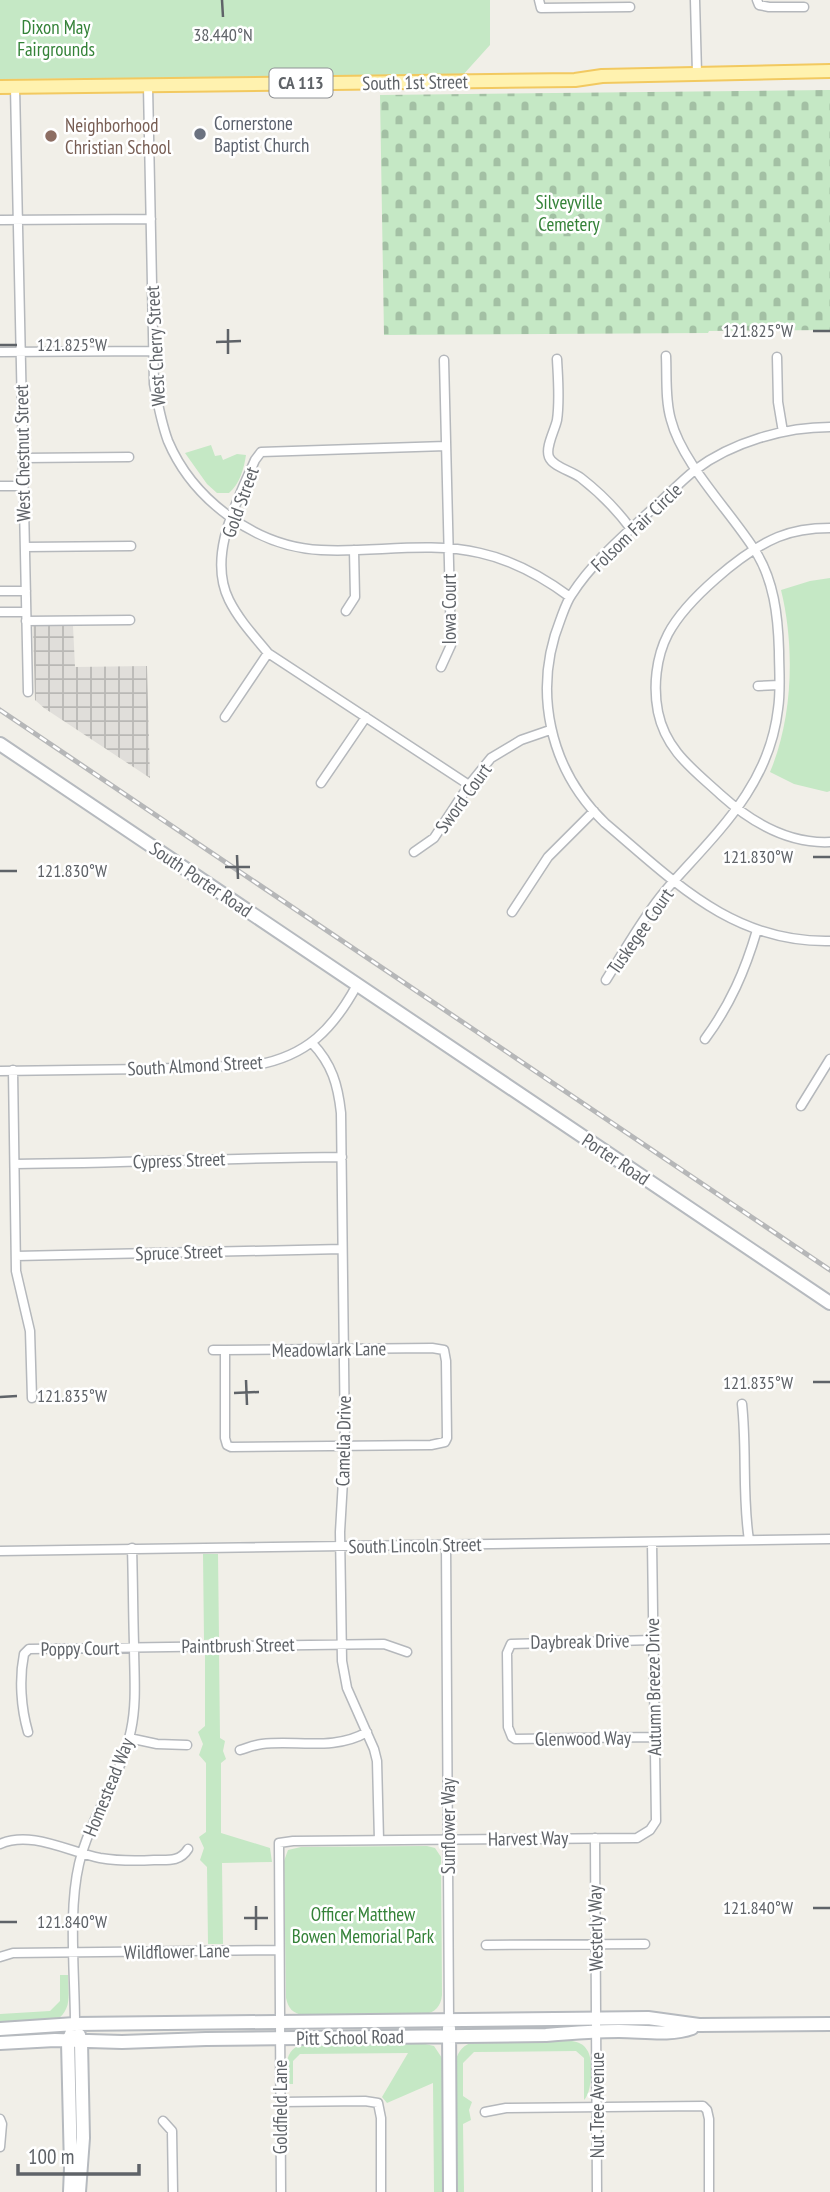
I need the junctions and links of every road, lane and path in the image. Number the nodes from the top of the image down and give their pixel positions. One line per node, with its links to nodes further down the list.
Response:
1 (695, 0): 7 (street)
2 (757, 0): 5 (street)
3 (540, 4): 4 (street)
4 (630, 7)
5 (804, 7)
6 (830, 71): 7 (main road, South 1st Street / CA 113)
7 (697, 72): 8 (main road, South 1st Street / CA 113)
8 (148, 86): 10 (main road, South 1st Street / CA 113); 11 (street, West Cherry Street)
9 (0, 87): 10 (main road, South 1st Street / CA 113)
10 (15, 87): 13 (street, West Chestnut Street)
11 (150, 219): 13 (street); 14 (street, West Cherry Street)
12 (0, 220): 13 (street)
13 (18, 220): 16 (street, West Chestnut Street)
14 (153, 351): 16 (street); 29 (street, West Cherry Street)
15 (0, 352): 16 (street)
16 (20, 352): 25 (street, West Chestnut Street)
17 (666, 356): 26 (street, Tuskegee Court)
18 (778, 357): 22 (street)
19 (557, 359): 31 (street)
20 (443, 360): 23 (street, Iowa Court)
21 (830, 427): 22 (street, Folsom Fair Circle)
22 (783, 432): 26 (street, Folsom Fair Circle)
23 (446, 446): 29 (street, Gold Street); 34 (street, Iowa Court)
24 (129, 457): 25 (street)
25 (23, 458): 28 (street, West Chestnut Street)
26 (697, 469): 31 (street, Folsom Fair Circle); 36 (street, Tuskegee Court)
27 (0, 486): 28 (street)
28 (23, 486): 33 (street, West Chestnut Street)
29 (232, 518): 35 (street, West Cherry Street); 44 (street, Gold Street)
30 (830, 528): 36 (street)
31 (631, 529): 39 (street, Folsom Fair Circle)
32 (131, 546): 33 (street)
33 (24, 547): 38 (street, West Chestnut Street)
34 (449, 548): 35 (street, West Cherry Street); 39 (street, West Cherry Street); 45 (street, Iowa Court)
35 (354, 550): 40 (street)
36 (755, 550): 47 (street, Tuskegee Court); 55 (street)
37 (0, 591): 38 (street)
38 (26, 591): 42 (street, West Chestnut Street)
39 (570, 597): 51 (street, Folsom Fair Circle)
40 (346, 611)
41 (0, 612): 42 (street)
42 (26, 617): 43 (street); 48 (street, West Chestnut Street)
43 (130, 620)
44 (268, 653): 49 (street); 50 (street, Gold Street)
45 (441, 667)
46 (758, 685): 47 (street)
47 (779, 685): 55 (street, Tuskegee Court)
48 (28, 692)
49 (225, 717)
50 (366, 717): 53 (street); 54 (street, Gold Street)
51 (551, 730): 54 (street, Sword Court); 56 (street, Folsom Fair Circle)
52 (0, 744): 64 (street, South Porter Road)
53 (321, 783)
54 (469, 785): 58 (street, Sword Court)
55 (738, 810): 57 (street); 59 (street, Tuskegee Court)
56 (594, 811): 59 (street, Folsom Fair Circle); 60 (street)
57 (830, 842)
58 (414, 852)
59 (675, 882): 61 (street, Folsom Fair Circle); 63 (street, Tuskegee Court)
60 (512, 912)
61 (757, 930): 62 (street, Folsom Fair Circle); 66 (street)
62 (830, 942)
63 (606, 980)
64 (357, 985): 65 (street, South Porter Road); 67 (street, South Almond Street)
65 (402, 1015): 76 (street, Porter Road)
66 (705, 1039)
67 (312, 1043): 70 (street, South Almond Street); 72 (street, Camelia Drive)
68 (830, 1059): 71 (street)
69 (0, 1070): 70 (street, South Almond Street)
70 (13, 1070): 73 (street)
71 (801, 1106)
72 (342, 1157): 73 (street, Cypress Street); 74 (street, Camelia Drive)
73 (15, 1164): 75 (street)
74 (342, 1249): 75 (street, Spruce Street); 77 (street, Camelia Drive)
75 (16, 1256): 80 (street)
76 (830, 1303)
77 (343, 1348): 79 (street, Meadowlark Lane); 82 (street, Camelia Drive); 82 (street, Meadowlark Lane)
78 (213, 1350): 79 (street, Meadowlark Lane)
79 (225, 1350): 82 (street)
80 (32, 1398)
81 (742, 1404): 84 (street)
82 (345, 1446): 87 (street, Camelia Drive)
83 (830, 1539): 84 (street, South Lincoln Street)
84 (749, 1540): 85 (street, South Lincoln Street)
85 (652, 1542): 86 (street, South Lincoln Street); 90 (street, Autumn Breeze Drive)
86 (446, 1544): 87 (street, South Lincoln Street); 103 (street, Sunflower Way)
87 (340, 1545): 88 (street, South Lincoln Street); 91 (street, Camelia Drive)
88 (132, 1548): 89 (street, South Lincoln Street); 92 (street, Homestead Way)
89 (0, 1550)
90 (652, 1640): 96 (street, Daybreak Drive); 97 (street, Autumn Breeze Drive)
91 (342, 1645): 92 (street, Paintbrush Street); 93 (street, Paintbrush Street); 95 (street, Camelia Drive)
92 (134, 1647): 94 (street, Poppy Court); 98 (street, Homestead Way)
93 (407, 1652)
94 (28, 1732)
95 (367, 1732): 100 (street); 104 (street, Camelia Drive)
96 (512, 1737): 97 (street, Glenwood Way)
97 (654, 1737): 101 (street, Autumn Breeze Drive)
98 (128, 1738): 99 (street); 108 (street, Homestead Way)
99 (187, 1745)
100 (240, 1750)
101 (650, 1830): 102 (street, Harvest Way)
102 (594, 1838): 103 (street, Harvest Way); 111 (street, Westerly Way)
103 (448, 1839): 104 (street, Harvest Way); 115 (street, Sunflower Way)
104 (379, 1840): 105 (street, Harvest Way)
105 (279, 1843): 112 (street, Goldfield Lane)
106 (0, 1844): 108 (street)
107 (188, 1849): 108 (street)
108 (82, 1853): 113 (street, Homestead Way)
109 (645, 1944): 111 (street)
110 (486, 1945): 111 (street)
111 (596, 1945): 119 (street, Westerly Way)
112 (279, 1950): 113 (street, Wildflower Lane); 116 (street, Goldfield Lane)
113 (75, 1952): 114 (street, Wildflower Lane); 117 (street, Homestead Way)
114 (0, 1958)
115 (450, 2020): 116 (street, Pitt School Road); 119 (street, Pitt School Road); 121 (street, Sunflower Way)
116 (280, 2022): 117 (street, Pitt School Road); 122 (street, Goldfield Lane)
117 (75, 2024): 120 (street, Pitt School Road); 123 (street, Homestead Way)
118 (830, 2024): 119 (street, Pitt School Road)
119 (596, 2025): 121 (street, Pitt School Road); 126 (street, Nut Tree Avenue)
120 (0, 2029)
121 (450, 2035): 122 (street, Pitt School Road); 136 (street, Sunflower Way)
122 (280, 2038): 123 (street, Pitt School Road); 125 (street, Goldfield Lane)
123 (75, 2042): 124 (street, Pitt School Road); 131 (street, Homestead Way); 132 (street, Homestead Way)
124 (0, 2043)
125 (281, 2102): 134 (street, Goldfield Lane); 135 (street)
126 (597, 2107): 127 (street); 137 (street, Nut Tree Avenue); 138 (street)
127 (485, 2112)
128 (0, 2119): 130 (street)
129 (163, 2121): 133 (street)
130 (0, 2147)
131 (70, 2192)
132 (79, 2192)
133 (173, 2192)
134 (281, 2192)
135 (381, 2192)
136 (450, 2192)
137 (597, 2192)
138 (709, 2192)

